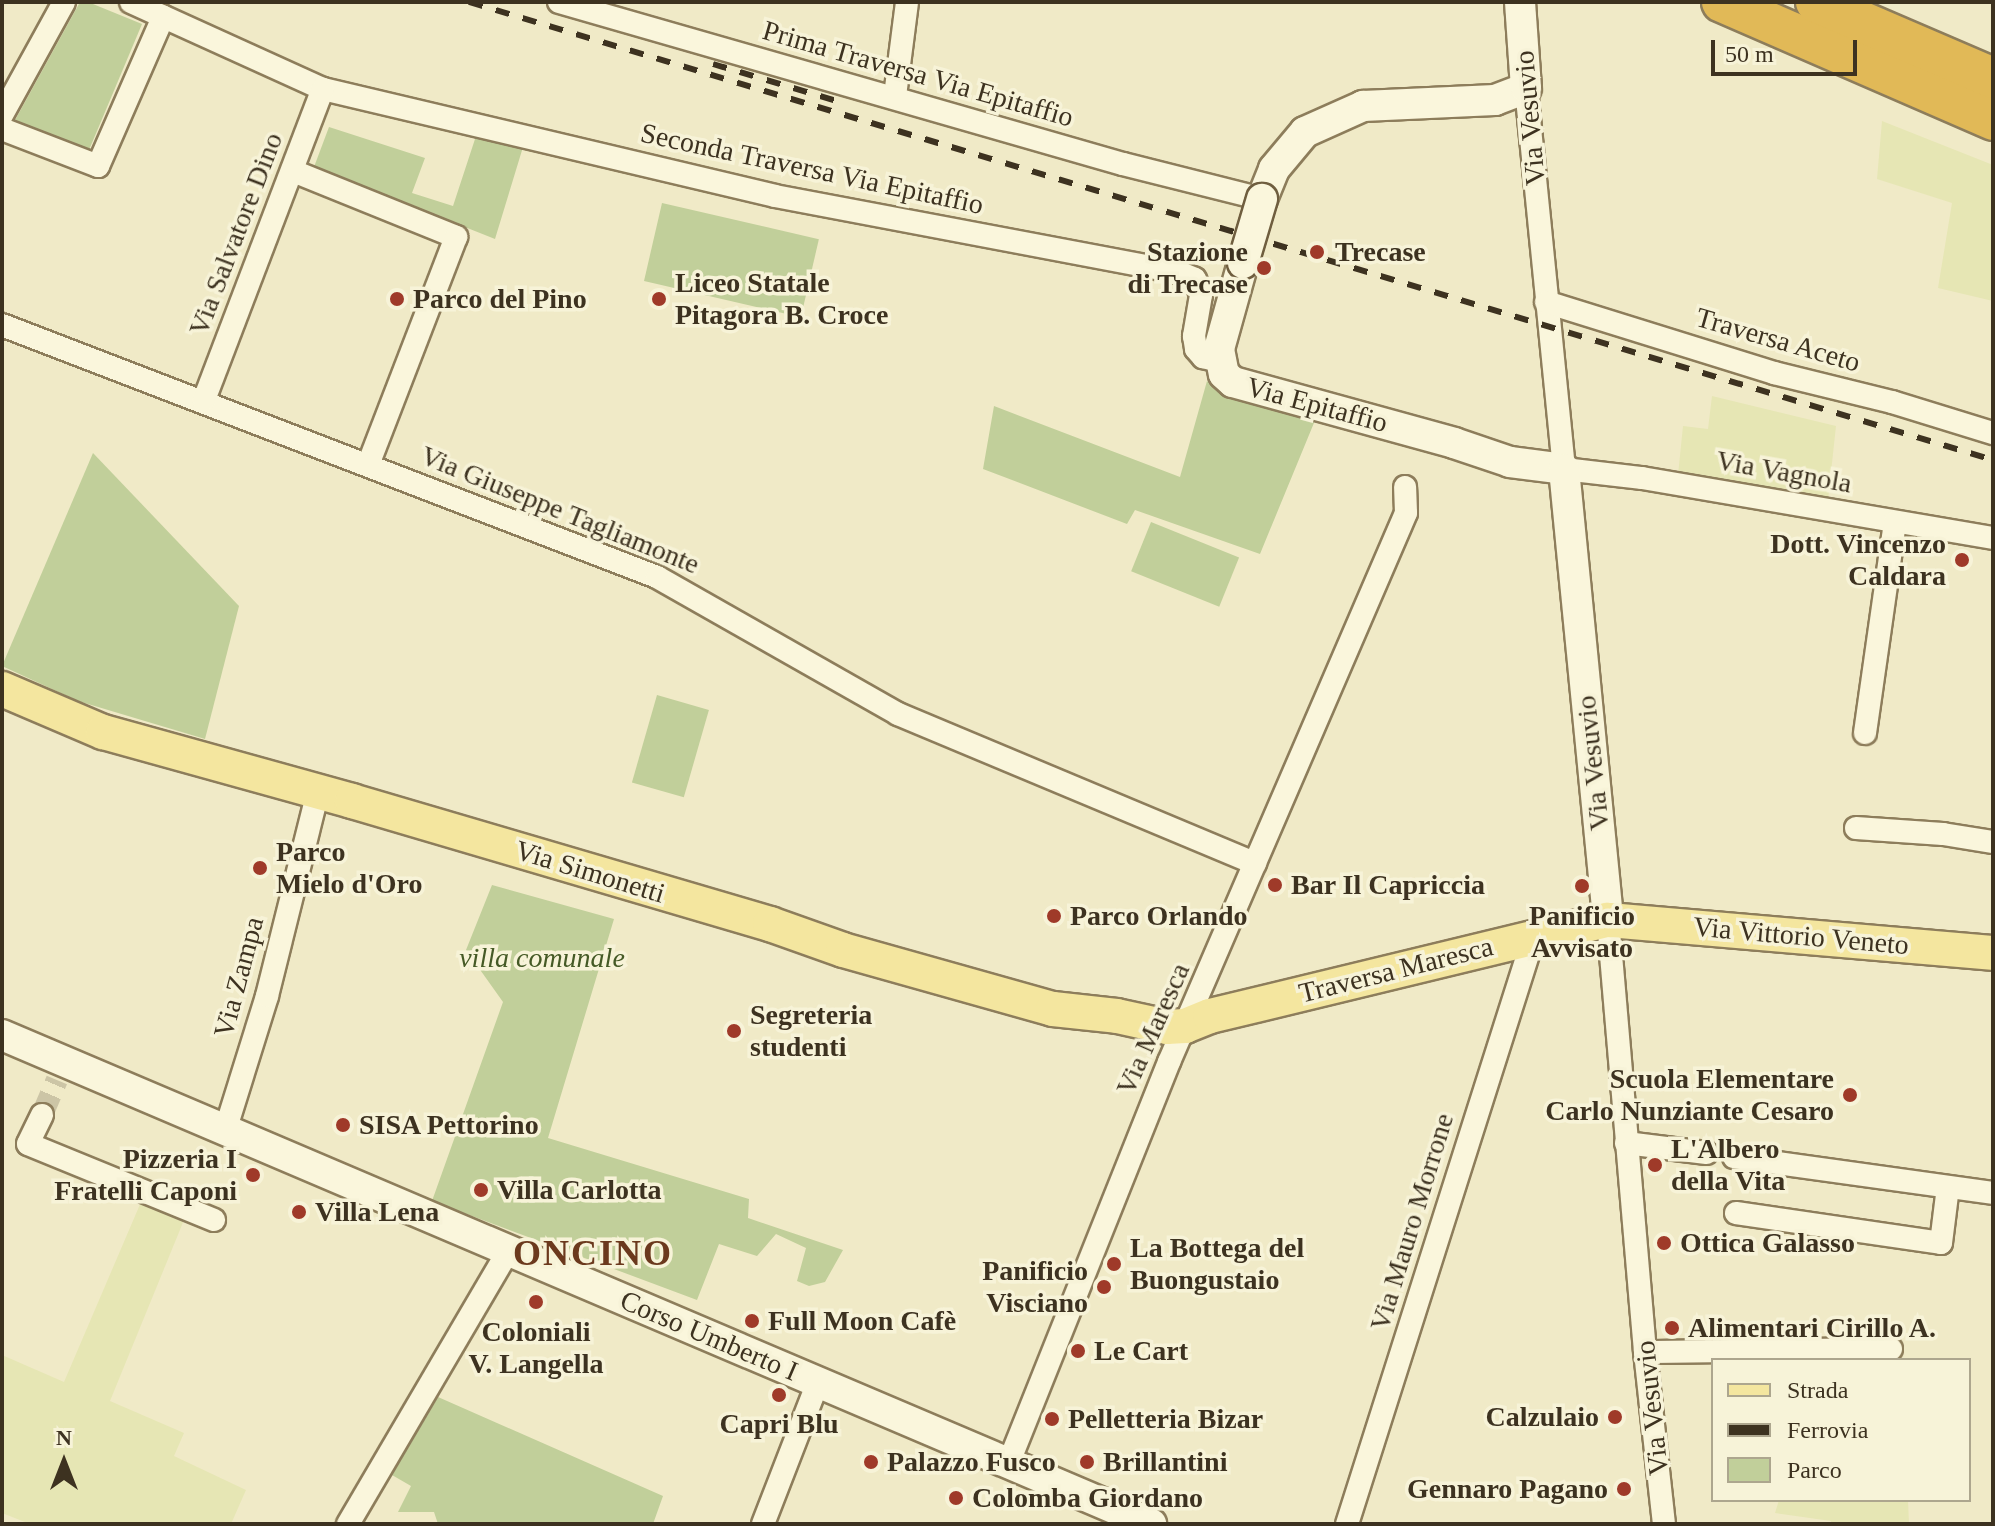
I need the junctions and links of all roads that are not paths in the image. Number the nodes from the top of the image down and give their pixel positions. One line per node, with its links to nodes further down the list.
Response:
1 (64, 2): 14 (street)
2 (131, 2): 9 (street)
3 (559, 2): 8 (street, Prima Traversa Via Epitaffio)
4 (907, 2): 13 (street)
5 (1520, 2): 11 (street, Via Vesuvio)
6 (1722, 2): 15 (highway)
7 (1816, 2): 10 (highway)
8 (602, 8): 13 (street, Prima Traversa Via Epitaffio)
9 (163, 17): 12 (street); 16 (street)
10 (1993, 78)
11 (1526, 88): 18 (street, Via Epitaffio); 19 (street, Via Vesuvio)
12 (323, 89): 17 (street, Via Salvatore Dino); 21 (street, Seconda Traversa Via Epitaffio)
13 (895, 96): 18 (street, Prima Traversa Via Epitaffio)
14 (2, 115)
15 (1993, 120)
16 (2, 129)
17 (293, 171): 22 (street, Via Salvatore Dino); 24 (street)
18 (1262, 199): 21 (street, Via Epitaffio, bridge)
19 (1546, 302): 23 (street, Traversa Aceto); 25 (street, Via Vesuvio)
20 (2, 325): 22 (street, Via Giuseppe Tagliamonte)
21 (1219, 361): 25 (street, Via Epitaffio)
22 (204, 400): 24 (street, Via Giuseppe Tagliamonte)
23 (1993, 433)
24 (368, 465): 34 (street, Via Giuseppe Tagliamonte)
25 (1564, 469): 27 (street, Via Vagnola); 35 (street, Via Vesuvio)
26 (1405, 487): 34 (street, Via Maresca)
27 (1895, 522): 28 (street, Via Vagnola); 30 (street)
28 (1993, 538)
29 (2, 689): 31 (main road, Via Simonetti)
30 (1865, 733)
31 (318, 791): 38 (main road, Via Simonetti); 41 (street, Via Zampa)
32 (1856, 828): 33 (street)
33 (1993, 842)
34 (1255, 863): 38 (street, Via Maresca)
35 (1608, 920): 36 (main road, Traversa Maresca); 37 (main road, Via Vittorio Veneto); 42 (street, Via Vesuvio)
36 (1528, 938): 38 (main road, Traversa Maresca); 57 (street, Via Mauro Morrone)
37 (1993, 953)
38 (1185, 1026): 53 (street, Via Maresca)
39 (2, 1035): 41 (street, Corso Umberto I)
40 (42, 1115): 48 (street)
41 (225, 1131): 49 (street, Corso Umberto I)
42 (1626, 1143): 43 (street); 51 (street, Via Vesuvio)
43 (1706, 1153)
44 (1734, 1157): 45 (street)
45 (1948, 1187): 46 (street); 47 (street)
46 (1993, 1193)
47 (1736, 1213)
48 (214, 1220)
49 (508, 1251): 52 (street, Corso Umberto I); 54 (street)
50 (1891, 1349): 51 (street)
51 (1645, 1352): 58 (street, Via Vesuvio)
52 (818, 1382): 53 (street, Corso Umberto I); 55 (street)
53 (1009, 1462): 56 (street, Corso Umberto I)
54 (348, 1524)
55 (763, 1524)
56 (1151, 1524)
57 (1347, 1524)
58 (1664, 1524)

